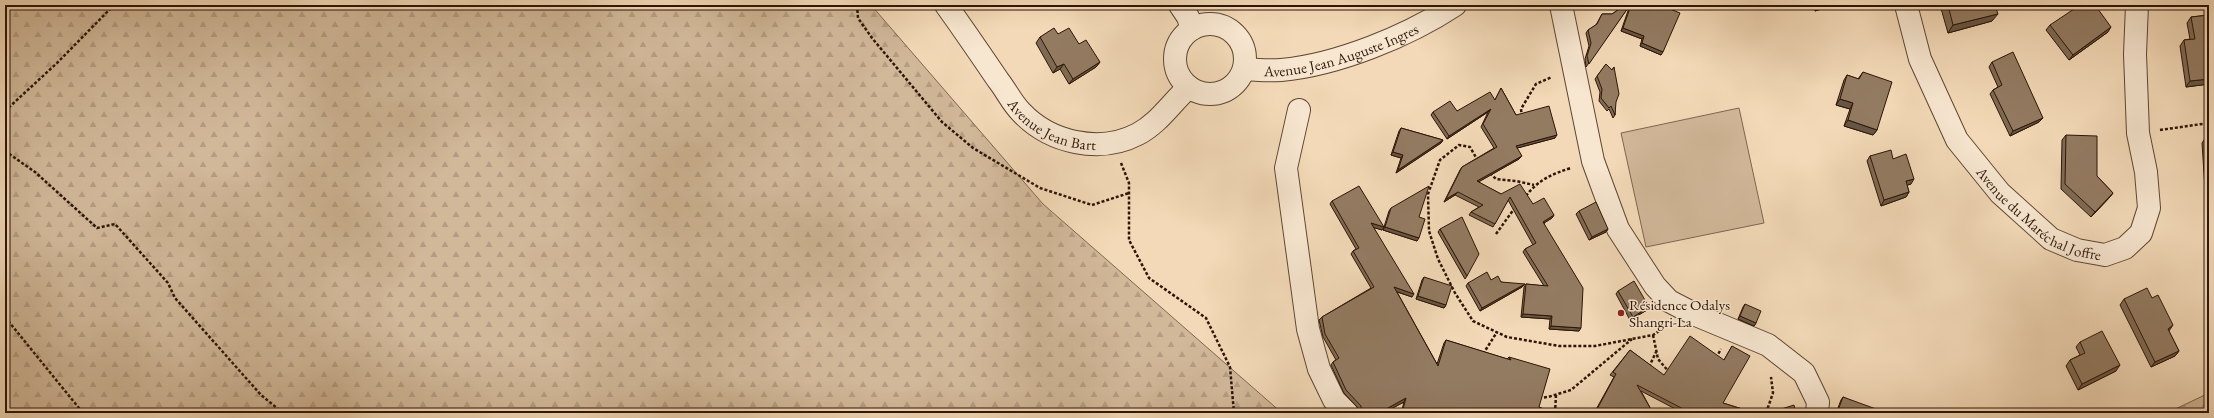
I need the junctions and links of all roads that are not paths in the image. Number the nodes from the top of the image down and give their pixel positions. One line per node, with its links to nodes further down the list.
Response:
1 (946, 5): 9 (street, Avenue Jean Bart)
2 (1180, 5): 7 (street)
3 (1455, 5): 8 (street, Avenue Jean Auguste Ingres)
4 (1562, 5): 12 (street)
5 (1906, 5): 6 (street, Avenue du Maréchal Joffre)
6 (2137, 5)
7 (1192, 29): 8 (street); 9 (street)
8 (1244, 69): 9 (street)
9 (1189, 87)
10 (1299, 110): 11 (street)
11 (1347, 413)
12 (1817, 413)

